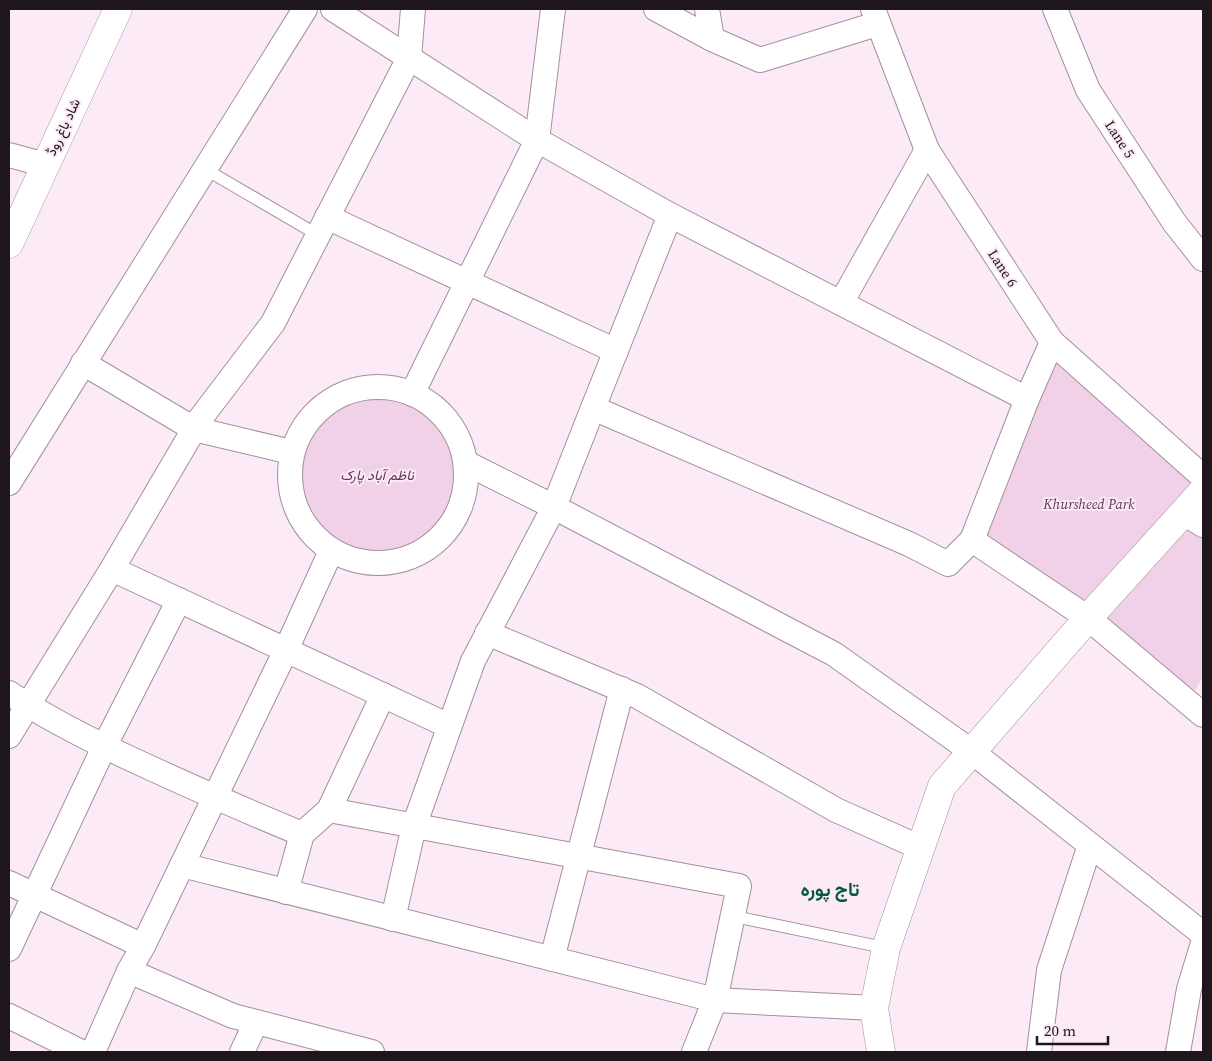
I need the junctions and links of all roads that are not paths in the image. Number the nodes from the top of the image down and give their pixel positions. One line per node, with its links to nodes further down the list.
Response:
1 (118, 9): 15 (street, شاد باغ روڈ)
2 (305, 9): 16 (street)
3 (334, 9): 11 (street)
4 (413, 9): 11 (street)
5 (553, 9): 12 (street)
6 (656, 9): 10 (street)
7 (707, 9): 10 (street)
8 (1055, 9): 20 (street, Lane 5)
9 (875, 16): 10 (street); 13 (street, Lane 6)
10 (712, 39)
11 (409, 58): 12 (street); 18 (street)
12 (536, 140): 17 (street); 21 (street)
13 (927, 150): 22 (street); 23 (street, Lane 6)
14 (9, 155): 15 (street)
15 (46, 165): 19 (street, شاد باغ روڈ)
16 (205, 169): 18 (lane); 25 (street)
17 (670, 215): 22 (street); 24 (street)
18 (323, 226): 21 (street); 29 (street)
19 (9, 244)
20 (1203, 259)
21 (467, 282): 24 (street); 26 (street)
22 (841, 303): 27 (street)
23 (1052, 342): 27 (street); 32 (street, Lane 6)
24 (616, 351): 28 (street)
25 (83, 363): 29 (street); 33 (street)
26 (412, 394): 30 (street); 31 (street)
27 (1027, 399): 37 (street)
28 (593, 408): 35 (street); 37 (street)
29 (194, 429): 30 (street); 39 (street)
30 (291, 452): 38 (street)
31 (466, 463): 35 (street); 38 (street)
32 (1203, 477)
33 (9, 482)
34 (1203, 491): 36 (street)
35 (554, 507): 42 (street); 51 (street)
36 (1194, 519): 41 (street)
37 (972, 540): 41 (street)
38 (331, 551): 43 (street)
39 (112, 569): 40 (street); 46 (street)
40 (179, 600): 43 (street); 50 (street)
41 (1088, 618): 47 (street); 51 (street)
42 (487, 633): 44 (street); 48 (street)
43 (286, 650): 45 (street); 52 (street)
44 (622, 690): 57 (street); 58 (street)
45 (383, 695): 48 (street); 53 (street)
46 (18, 699): 49 (street); 50 (street)
47 (1203, 715)
48 (450, 726): 54 (street)
49 (9, 736)
50 (104, 747): 52 (street); 62 (street)
51 (971, 751): 56 (street); 57 (street)
52 (214, 798): 55 (street); 59 (street)
53 (329, 810): 54 (street); 55 (street)
54 (414, 826): 58 (street); 64 (street)
55 (302, 834): 61 (street)
56 (1090, 845): 65 (street); 82 (street)
57 (921, 848): 68 (street)
58 (578, 856): 63 (street); 70 (street)
59 (182, 864): 61 (street); 67 (street)
60 (9, 883): 62 (street)
61 (286, 892): 64 (street)
62 (34, 895): 67 (street); 69 (street)
63 (732, 916): 68 (lane); 72 (street)
64 (393, 918): 70 (street)
65 (1203, 934)
66 (1203, 943): 83 (street)
67 (143, 946): 71 (street)
68 (886, 948): 73 (street)
69 (9, 949)
70 (552, 959): 72 (street)
71 (129, 971): 75 (street); 77 (street)
72 (715, 1000): 73 (street); 80 (street)
73 (874, 1008): 81 (street)
74 (9, 1016): 76 (street)
75 (256, 1022): 78 (street); 79 (street)
76 (81, 1052)
77 (93, 1052)
78 (242, 1052)
79 (372, 1052)
80 (694, 1052)
81 (880, 1052)
82 (1039, 1052)
83 (1178, 1052)

